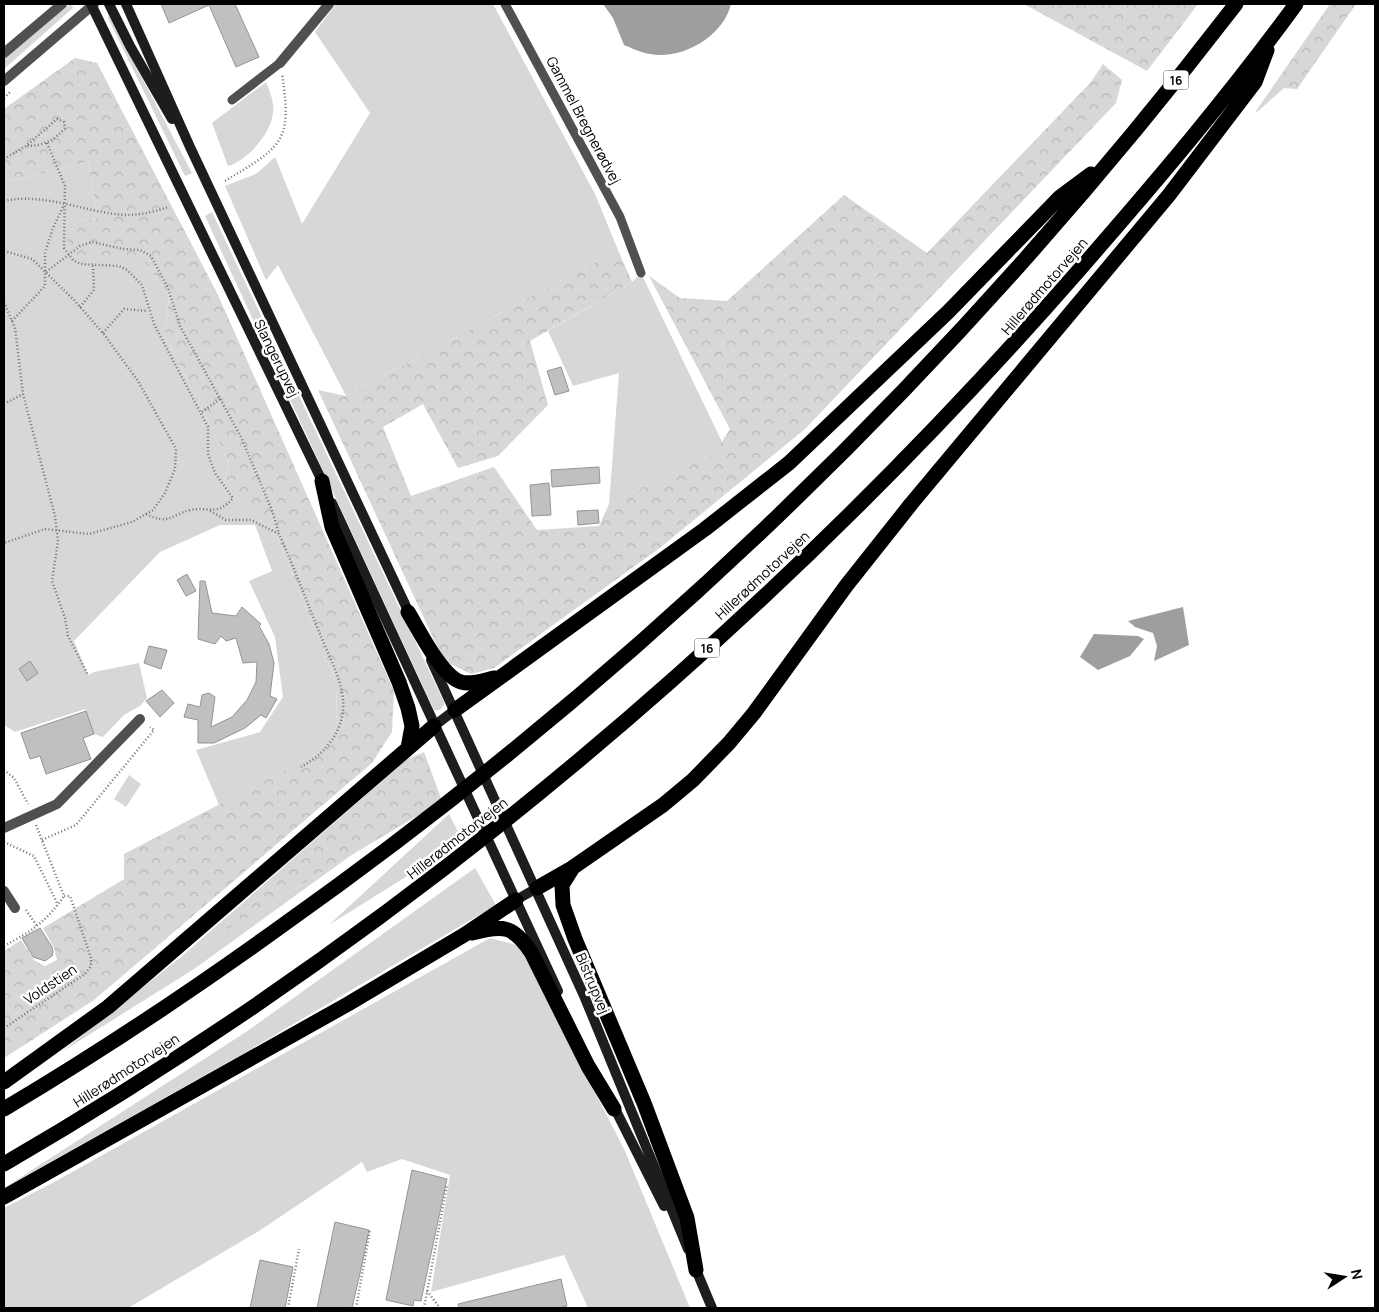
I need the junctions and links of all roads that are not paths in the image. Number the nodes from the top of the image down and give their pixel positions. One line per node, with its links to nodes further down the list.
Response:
1 (62, 4): 10 (street)
2 (92, 4): 12 (street); 17 (main road, Slangerupvej)
3 (109, 4): 14 (main road)
4 (126, 4): 14 (main road, Slangerupvej)
5 (329, 4): 11 (street)
6 (505, 4): 16 (lane, Gammel Bregnerødvej)
7 (1236, 4): 15 (highway, 16)
8 (1296, 4): 9 (highway, Hillerødmotorvejen / 16)
9 (1273, 35): 25 (highway); 34 (highway, Hillerødmotorvejen / 16)
10 (4, 53)
11 (280, 63): 13 (lane)
12 (4, 81)
13 (232, 100)
14 (190, 147): 18 (main road, Slangerupvej)
15 (1116, 155): 19 (highway); 32 (highway, 16)
16 (641, 273)
17 (322, 481): 22 (main road, Slangerupvej); 23 (highway)
18 (408, 612): 19 (highway); 20 (main road, Slangerupvej)
19 (501, 676): 20 (highway)
20 (455, 710): 22 (main road); 26 (main road, Bistrupvej)
21 (140, 719): 24 (street)
22 (434, 726): 23 (highway); 28 (main road, Bistrupvej)
23 (408, 748): 31 (highway)
24 (4, 828)
25 (572, 868): 26 (highway); 36 (highway)
26 (537, 888): 28 (main road); 36 (main road, Bistrupvej)
27 (4, 891): 29 (street)
28 (516, 900): 30 (highway); 33 (main road, Bistrupvej)
29 (20, 908)
30 (464, 935): 33 (highway); 35 (highway)
31 (4, 1082)
32 (4, 1109)
33 (614, 1109): 36 (main road, Bistrupvej)
34 (4, 1164)
35 (4, 1196)
36 (696, 1270): 37 (main road, Bistrupvej)
37 (712, 1308)

